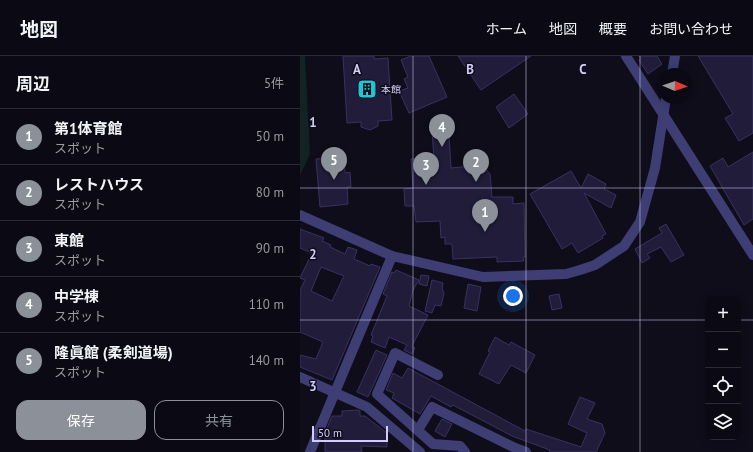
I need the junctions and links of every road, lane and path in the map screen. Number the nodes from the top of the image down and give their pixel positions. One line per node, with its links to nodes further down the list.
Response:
1 (626, 56): 5 (street)
2 (675, 56): 3 (street)
3 (673, 68)
4 (665, 104): 5 (street)
5 (663, 112): 7 (street); 8 (street)
6 (300, 215): 8 (street)
7 (753, 255)
8 (392, 256): 11 (street)
9 (438, 375): 12 (street)
10 (300, 376): 11 (street)
11 (335, 391): 14 (street); 15 (street)
12 (418, 430): 13 (street); 16 (street)
13 (522, 451)
14 (310, 452)
15 (420, 452)
16 (465, 452)

